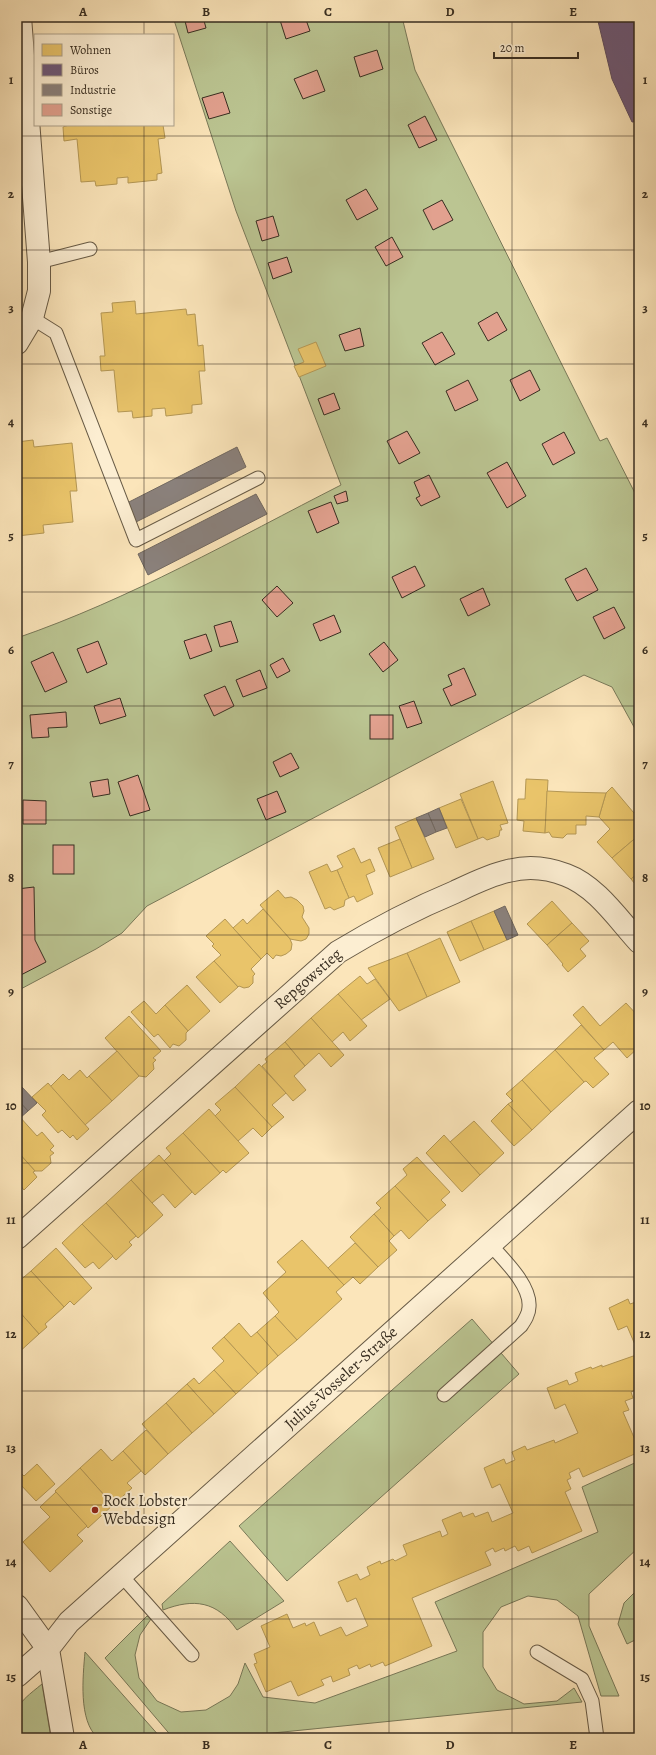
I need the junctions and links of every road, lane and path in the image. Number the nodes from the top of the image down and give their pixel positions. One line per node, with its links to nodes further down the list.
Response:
1 (20, 17): 3 (street)
2 (90, 249): 3 (lane)
3 (39, 262): 4 (street)
4 (32, 318): 5 (street); 6 (lane)
5 (17, 343)
6 (258, 478)
7 (639, 942): 9 (street, Repgowstieg)
8 (639, 1111): 10 (street, Julius-Vosseler-Straße)
9 (17, 1238)
10 (490, 1244): 11 (lane); 12 (street, Julius-Vosseler-Straße)
11 (444, 1395)
12 (121, 1575): 14 (street, Julius-Vosseler-Straße); 16 (lane)
13 (17, 1606): 14 (street)
14 (48, 1649): 17 (street, Julius-Vosseler-Straße); 18 (street)
15 (537, 1652): 19 (lane)
16 (192, 1655)
17 (17, 1676)
18 (63, 1738)
19 (596, 1738)

